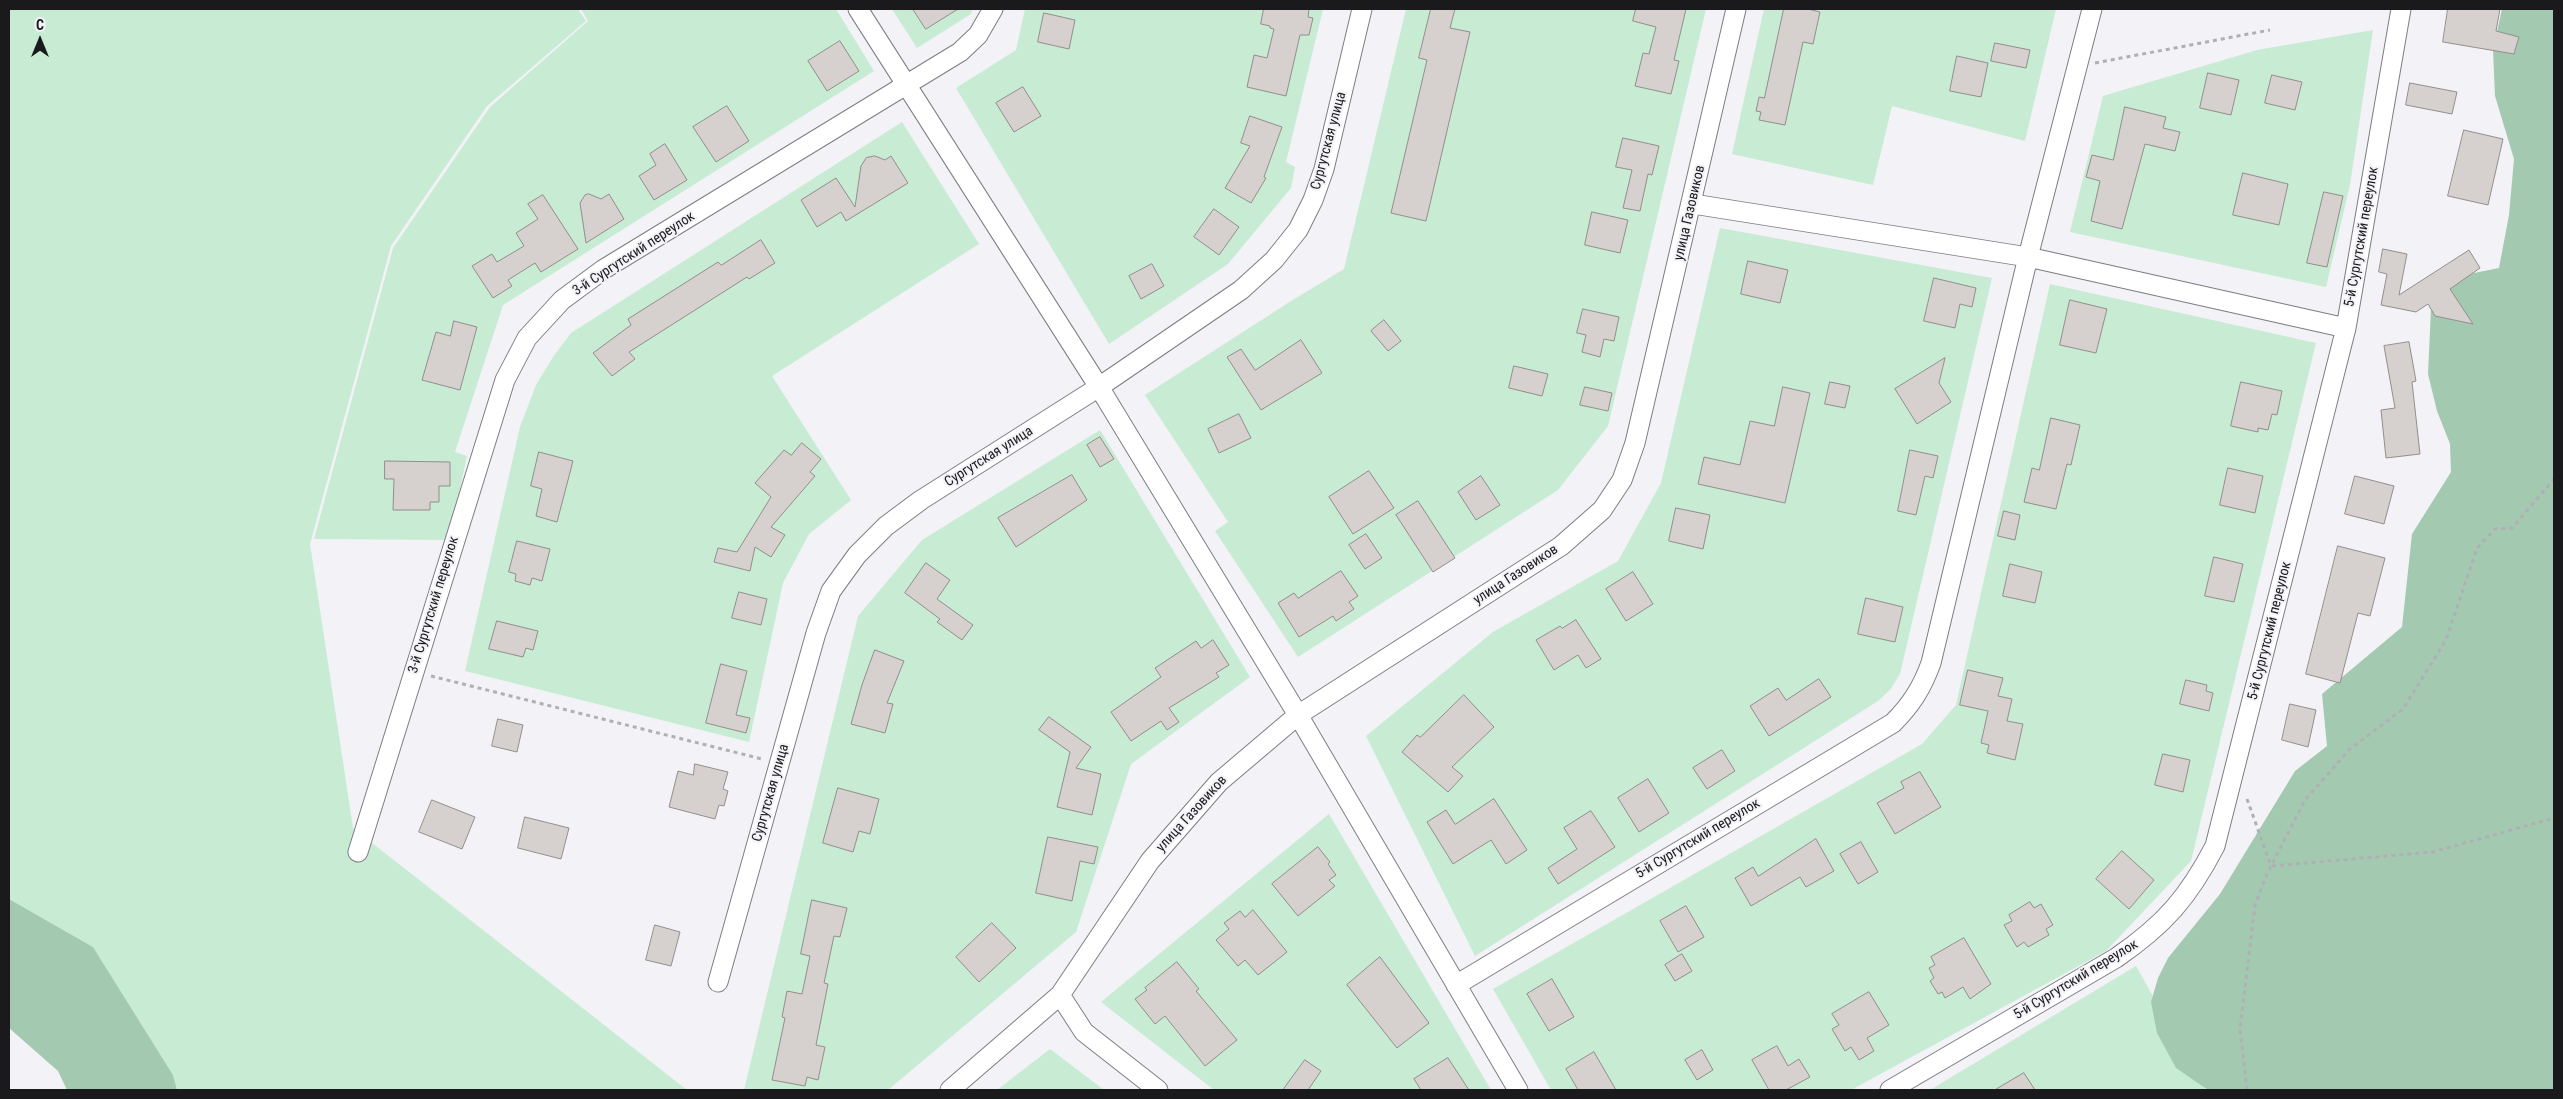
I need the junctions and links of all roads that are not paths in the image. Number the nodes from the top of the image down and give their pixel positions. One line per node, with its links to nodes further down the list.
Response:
1 (858, 9): 7 (street)
2 (993, 9): 7 (street, 3-й Сургутский переулок)
3 (1362, 9): 11 (street, Сургутская улица)
4 (1736, 9): 8 (street, улица Газовиков)
5 (2092, 9): 9 (street, 5-й Сургутский переулок)
6 (2401, 9): 10 (street, 5-й Сургутский переулок)
7 (906, 85): 11 (street); 13 (street, 3-й Сургутский переулок)
8 (1693, 204): 9 (street); 12 (street, улица Газовиков)
9 (2028, 257): 10 (street); 15 (street, 5-й Сургутский переулок)
10 (2346, 328): 20 (street, 5-й Сургутский переулок)
11 (1099, 387): 12 (street); 14 (street, Сургутская улица)
12 (1298, 715): 15 (street); 16 (street, улица Газовиков)
13 (358, 852)
14 (718, 982)
15 (1456, 984): 19 (street)
16 (1060, 995): 17 (street, улица Газовиков); 18 (street)
17 (950, 1090)
18 (1158, 1090)
19 (1518, 1090)
20 (1890, 1090)

